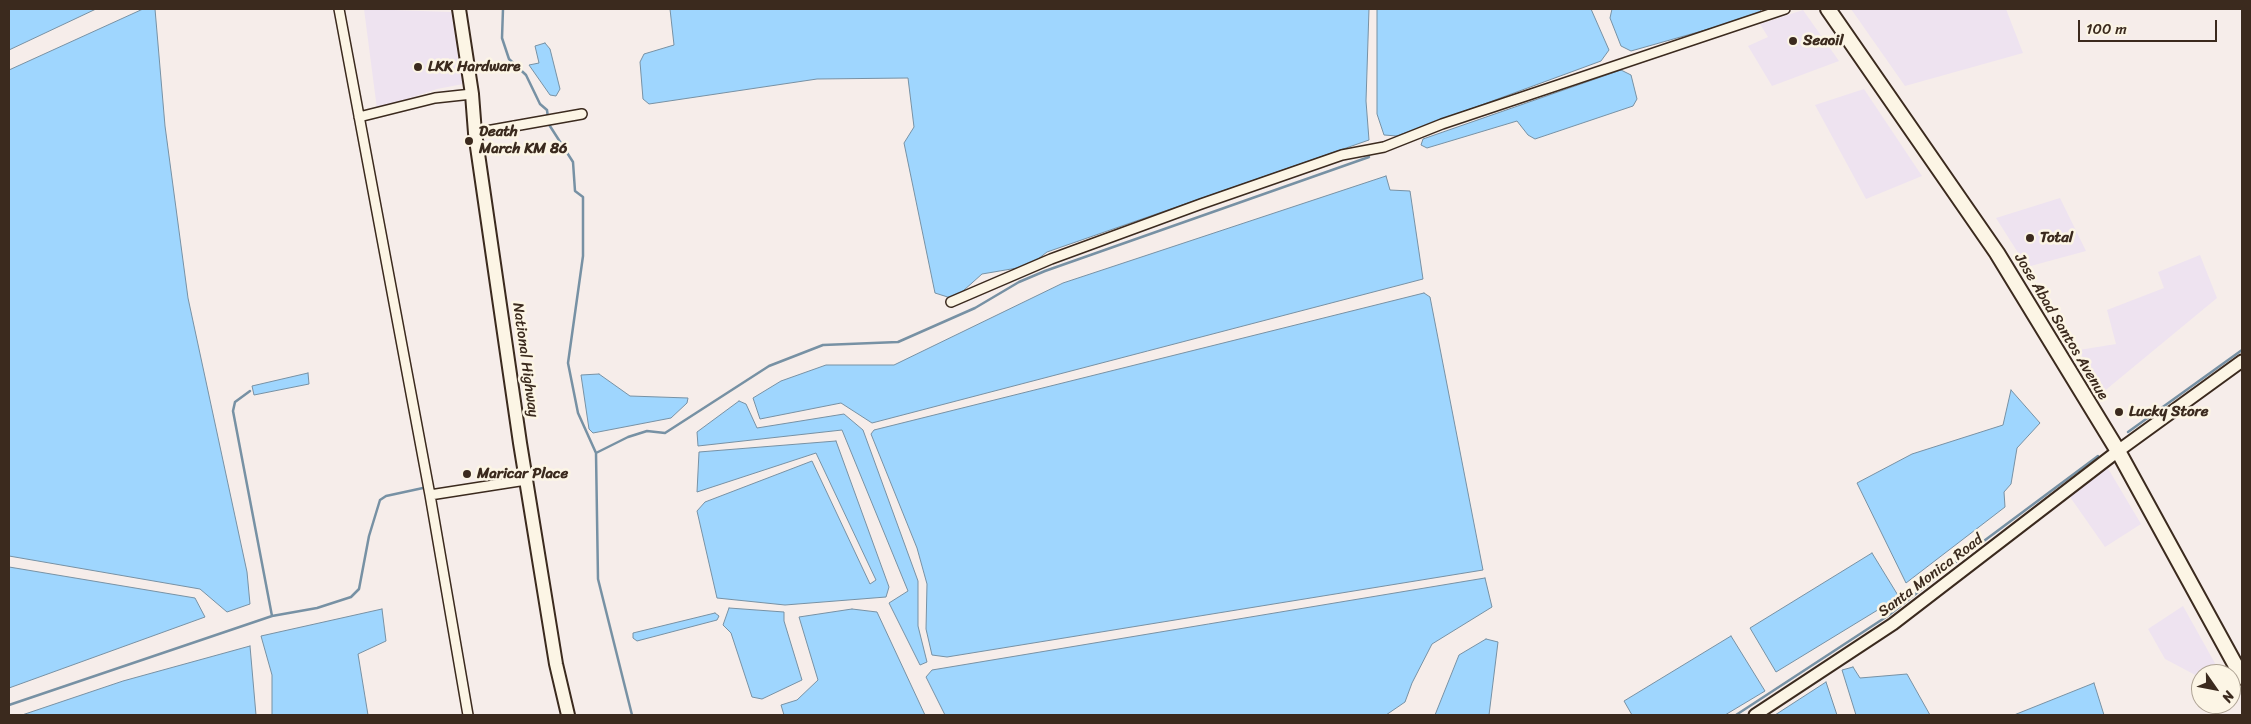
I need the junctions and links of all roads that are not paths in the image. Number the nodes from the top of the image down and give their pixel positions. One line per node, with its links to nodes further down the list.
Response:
1 (339, 9): 7 (street)
2 (459, 9): 5 (main road, National Highway)
3 (1785, 9): 9 (street)
4 (1828, 9): 11 (highway, Jose Abad Santos Avenue)
5 (472, 94): 7 (street); 8 (main road, National Highway)
6 (582, 114): 8 (street)
7 (359, 117): 13 (street)
8 (474, 133): 12 (main road, National Highway)
9 (951, 302)
10 (2242, 361): 11 (street, Santa Monica Road)
11 (2118, 451): 14 (highway, Jose Abad Santos Avenue); 17 (street, Santa Monica Road)
12 (526, 480): 13 (street); 16 (main road, National Highway)
13 (430, 494): 15 (street)
14 (2242, 677)
15 (468, 715)
16 (568, 715)
17 (1755, 715)

